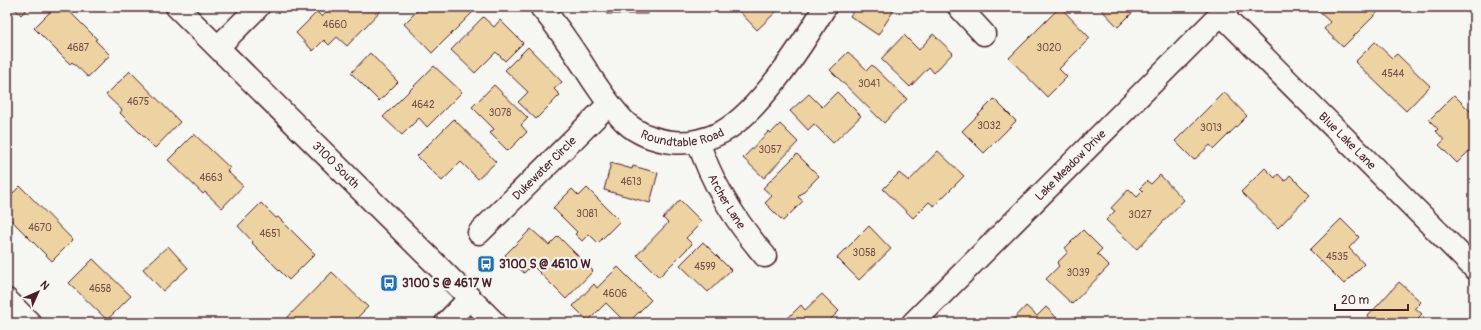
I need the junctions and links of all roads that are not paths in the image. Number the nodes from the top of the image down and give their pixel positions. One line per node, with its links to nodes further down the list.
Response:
1 (177, 7): 8 (street, 3100 South)
2 (258, 7): 8 (street)
3 (541, 7): 9 (street, Roundtable Road)
4 (825, 7): 10 (street, Roundtable Road)
5 (959, 7): 7 (street)
6 (1225, 10): 13 (street, Blue Lake Lane); 19 (street, Lake Meadow Drive)
7 (984, 34)
8 (218, 47): 14 (street, 3100 South)
9 (609, 104): 10 (street, Roundtable Road); 11 (street, Dukewater Circle)
10 (698, 141): 12 (street, Archer Lane)
11 (479, 233)
12 (765, 256)
13 (1474, 268)
14 (470, 298): 17 (street); 18 (street, 3100 South)
15 (7, 300): 16 (street)
16 (30, 323)
17 (446, 323)
18 (495, 323)
19 (912, 323)

